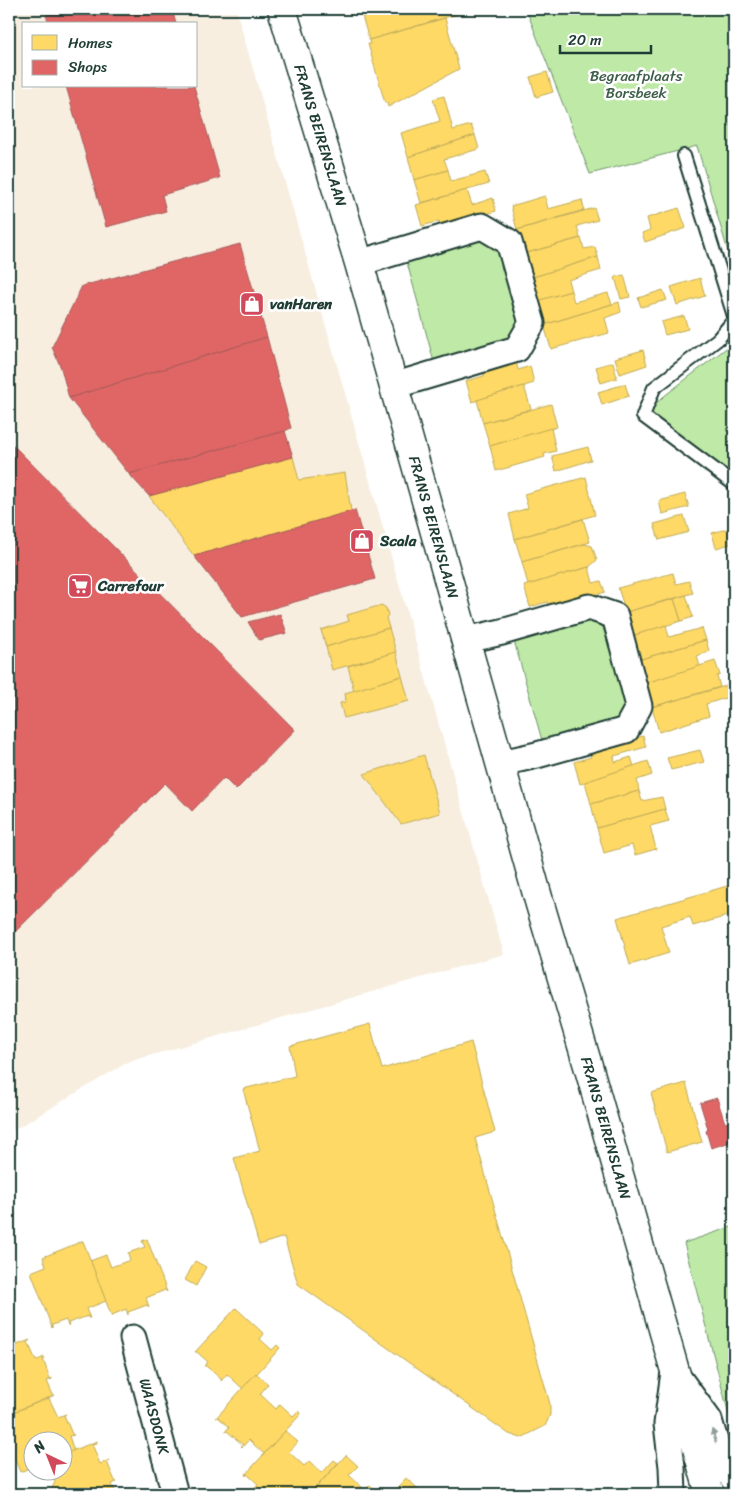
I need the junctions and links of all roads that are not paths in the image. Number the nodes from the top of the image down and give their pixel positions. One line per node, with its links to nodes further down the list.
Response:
1 (282, 9): 3 (main road, FRANS BEIRENSLAAN)
2 (684, 156): 4 (lane)
3 (359, 262): 5 (main road, FRANS BEIRENSLAAN); 5 (street)
4 (734, 318): 6 (lane)
5 (394, 386): 7 (main road, FRANS BEIRENSLAAN)
6 (734, 484)
7 (466, 640): 8 (main road, FRANS BEIRENSLAAN); 8 (street)
8 (501, 763): 10 (main road, FRANS BEIRENSLAAN)
9 (133, 1338): 12 (street, WAASDONK)
10 (674, 1372): 11 (street, one-way to 10); 13 (street); 14 (main road, FRANS BEIRENSLAAN)
11 (734, 1480)
12 (175, 1494)
13 (674, 1494)
14 (710, 1494)

